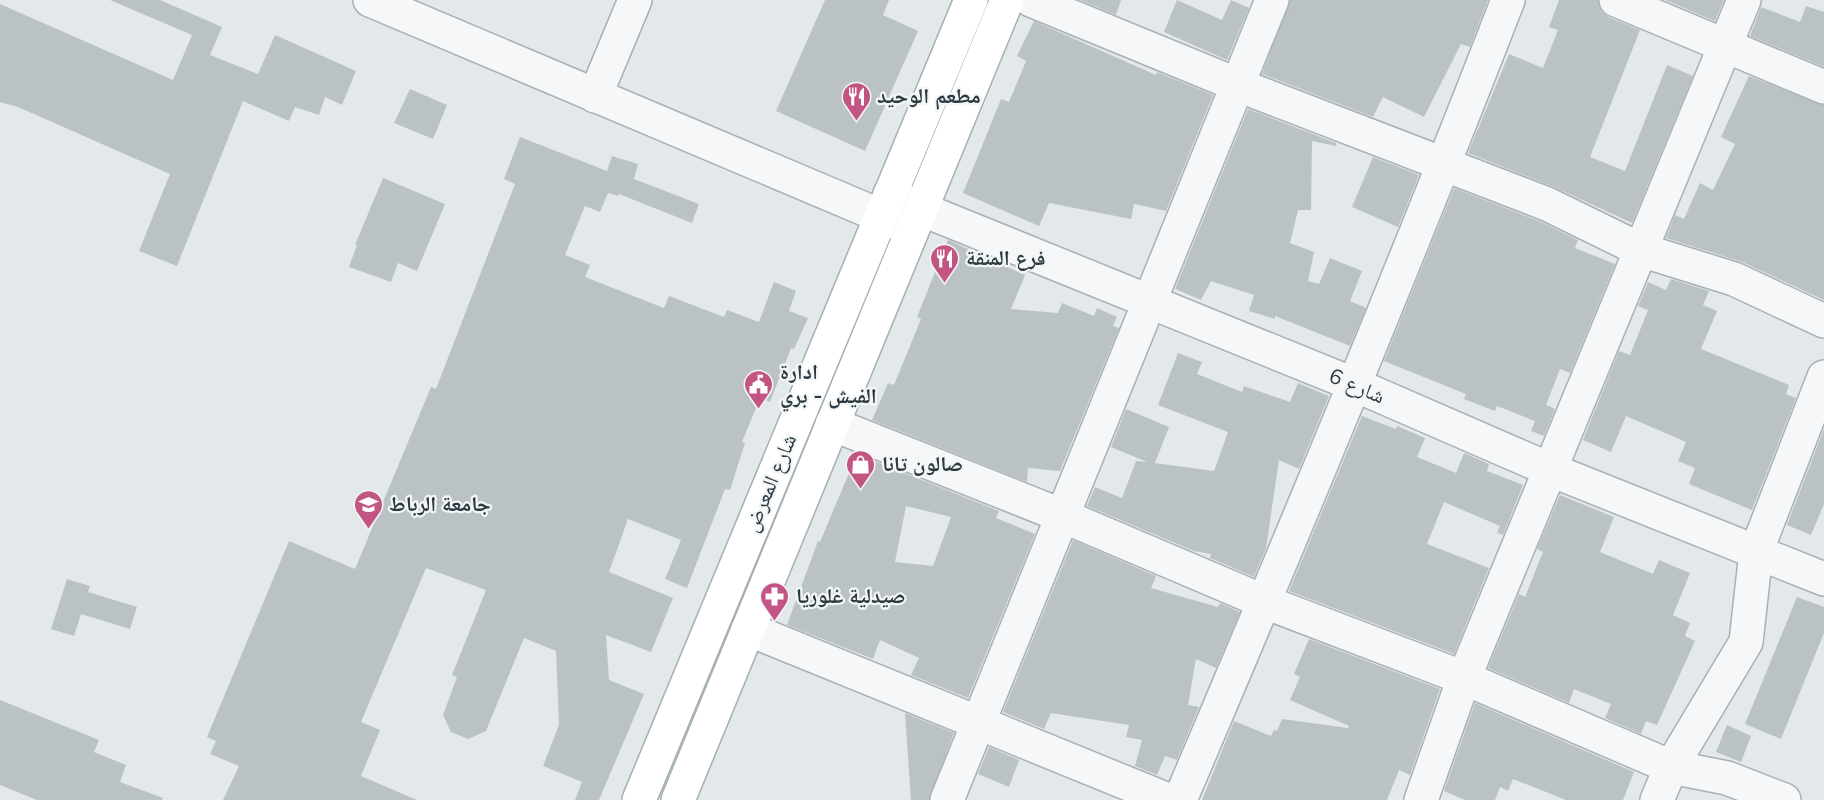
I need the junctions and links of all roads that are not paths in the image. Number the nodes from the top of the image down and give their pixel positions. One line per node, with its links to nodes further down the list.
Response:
1 (370, 0): 13 (street, شارع 6)
2 (635, 0): 13 (street)
3 (971, 0): 15 (main road, شارع المعرض)
4 (1007, 0): 16 (main road, شارع المعرض)
5 (1031, 0): 11 (street)
6 (1272, 0): 11 (street)
7 (1508, 0): 14 (street)
8 (1616, 0): 10 (street)
9 (1744, 0): 10 (street)
10 (1726, 47): 12 (street); 17 (street)
11 (1238, 85): 14 (street); 18 (street)
12 (1824, 87)
13 (595, 96): 15 (street, شارع 6)
14 (1444, 165): 17 (street); 21 (street)
15 (886, 205): 16 (street, شارع 6); 32 (main road, شارع المعرض)
16 (917, 219): 18 (street, شارع 6); 22 (main road, شارع المعرض)
17 (1641, 250): 19 (street); 23 (street)
18 (1150, 303): 21 (street, شارع 6); 24 (street)
19 (1824, 321)
20 (1824, 377): 25 (street)
21 (1353, 384): 23 (street, شارع 6); 27 (street)
22 (832, 424): 24 (street); 28 (main road, شارع المعرض)
23 (1551, 470): 25 (street, شارع 6); 29 (street)
24 (1063, 516): 27 (street); 30 (street)
25 (1756, 552): 26 (street, شارع 6); 31 (street)
26 (1824, 579)
27 (1265, 602): 29 (street); 36 (street)
28 (748, 629): 30 (street); 33 (main road, شارع المعرض)
29 (1464, 678): 31 (street); 37 (street)
30 (977, 723): 34 (street); 35 (street)
31 (1671, 767): 38 (street); 39 (street)
32 (639, 800)
33 (678, 800)
34 (946, 800)
35 (1168, 800)
36 (1180, 800)
37 (1421, 800)
38 (1657, 800)
39 (1784, 800)

